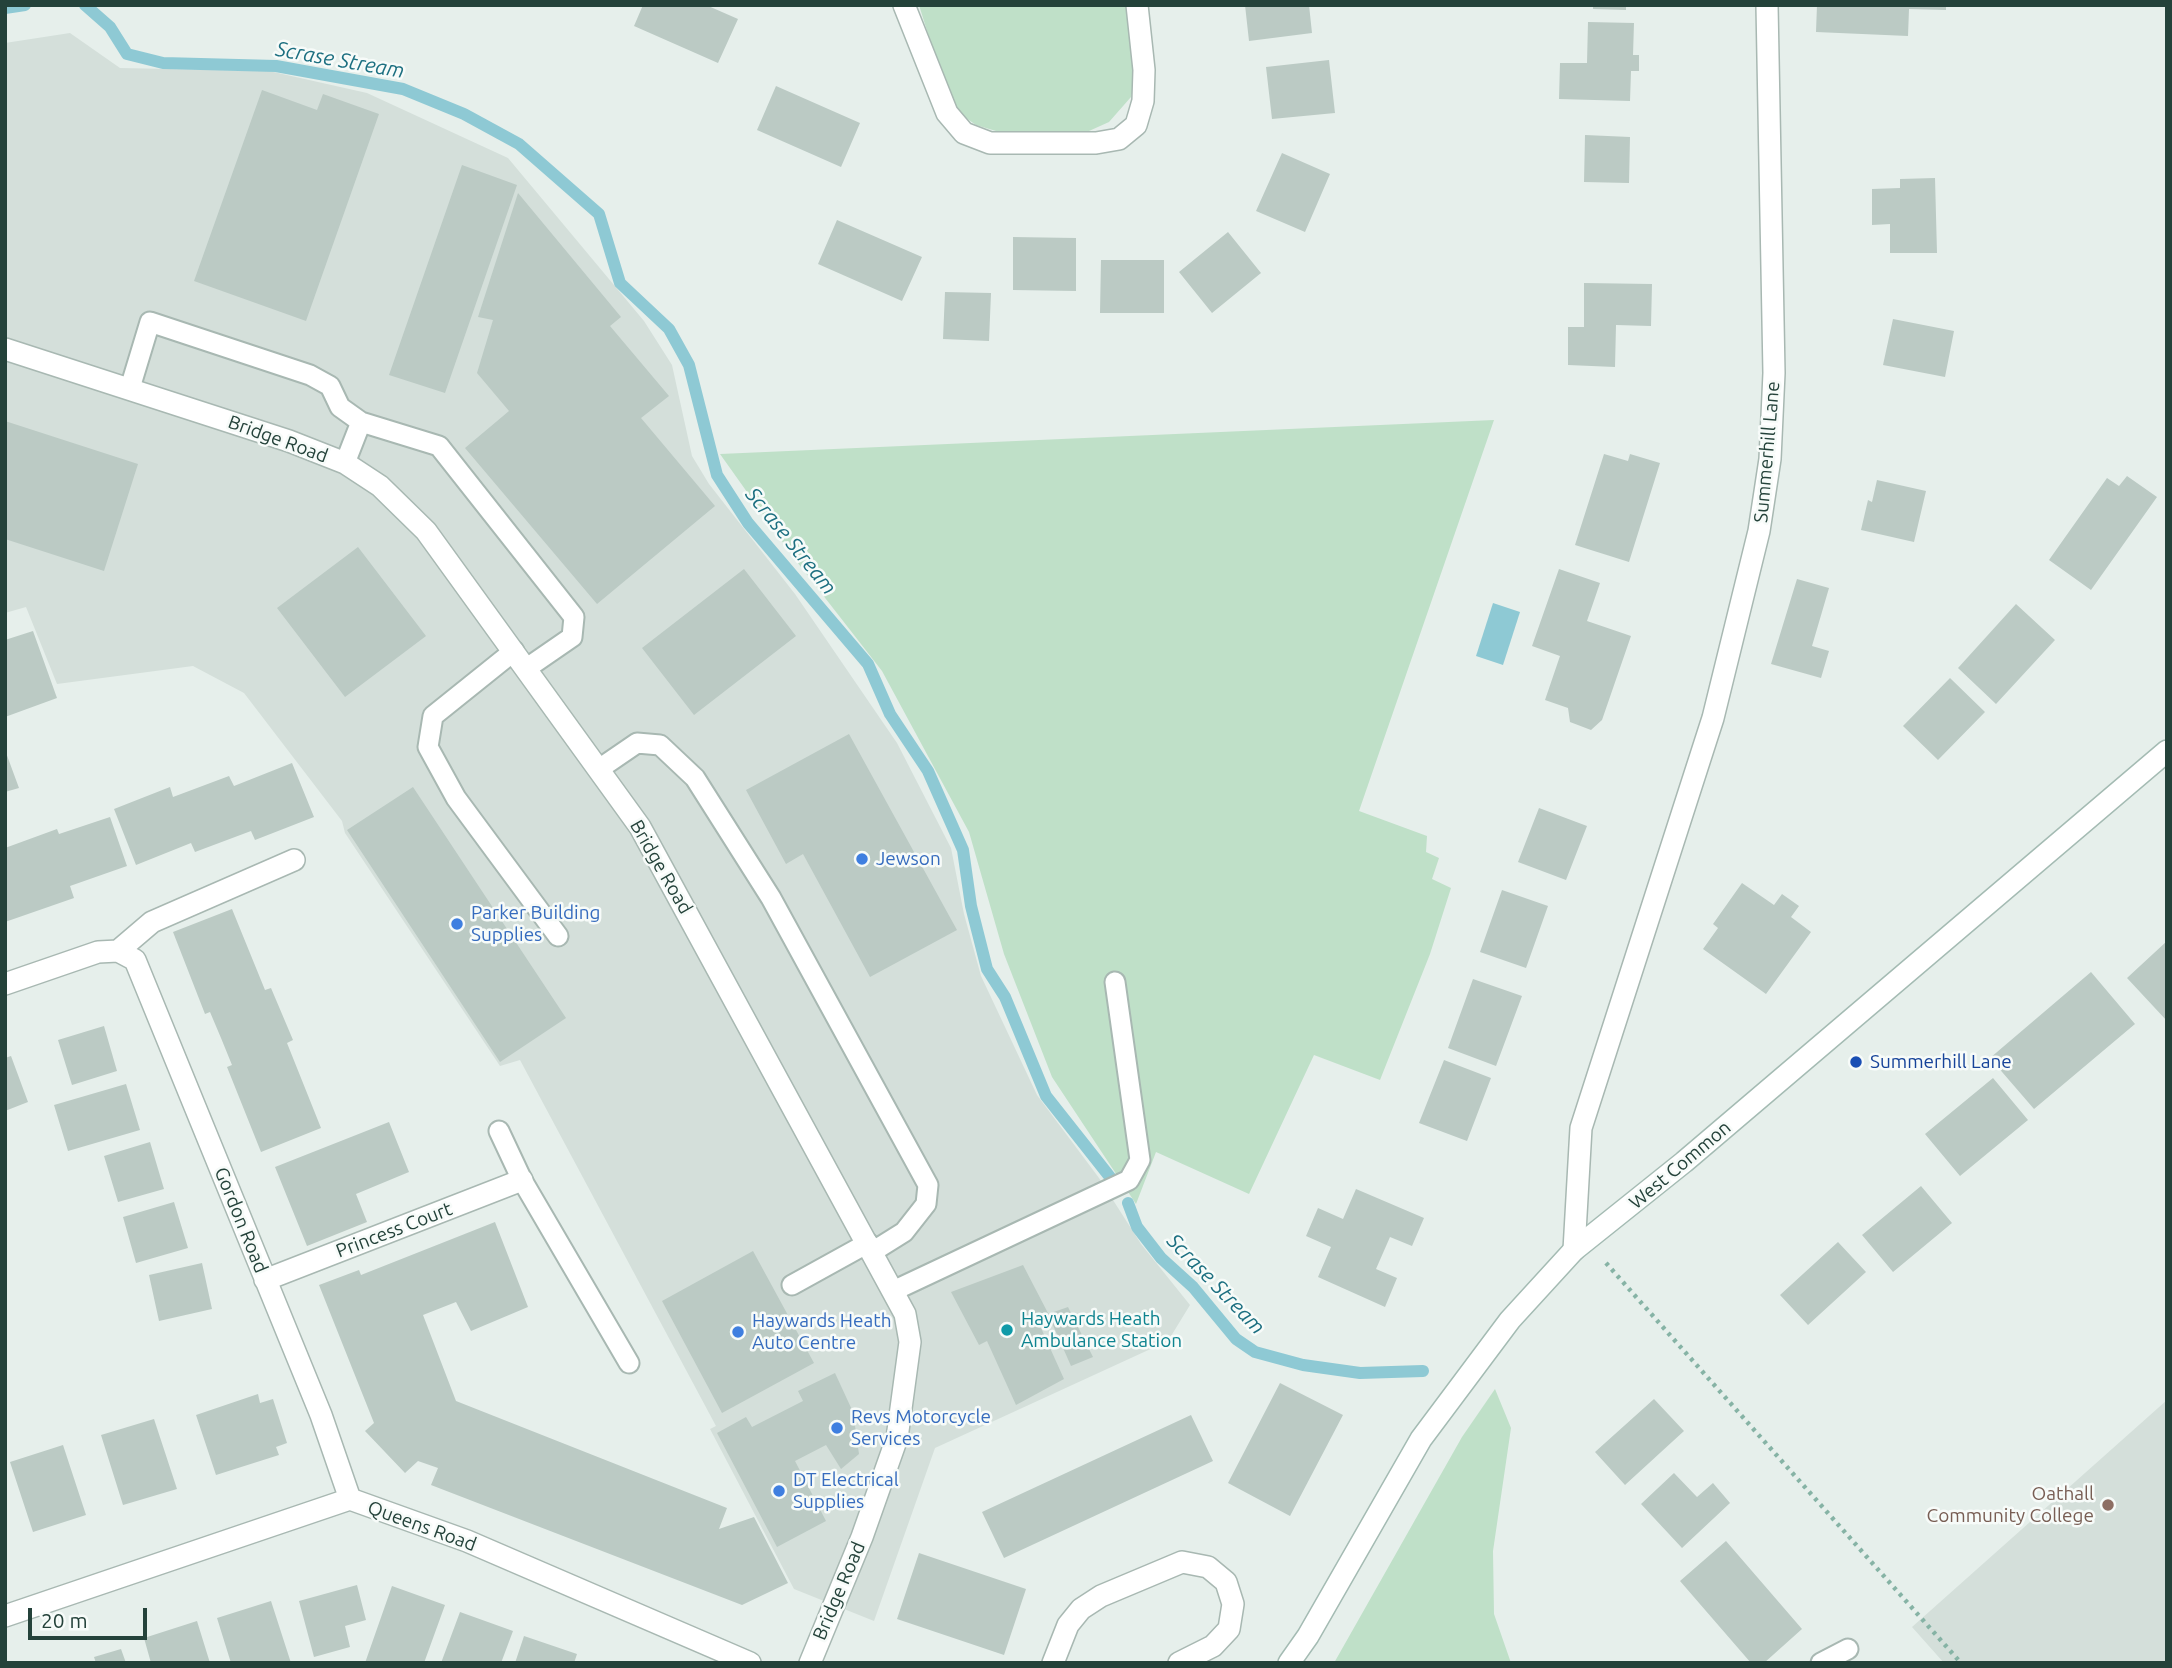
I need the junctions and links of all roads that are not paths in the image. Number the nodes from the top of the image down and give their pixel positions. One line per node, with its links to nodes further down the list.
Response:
1 (904, 5): 2 (street)
2 (1137, 5)
3 (1767, 5): 19 (street, Summerhill Lane)
4 (5, 349): 5 (street, Bridge Road)
5 (130, 388): 6 (lane); 7 (street, Bridge Road)
6 (361, 422): 7 (lane); 9 (lane)
7 (345, 463): 8 (street, Bridge Road)
8 (514, 651): 9 (street, Bridge Road); 13 (lane)
9 (527, 668): 11 (street, Bridge Road)
10 (2167, 751): 19 (street, West Common)
11 (599, 769): 20 (street, Bridge Road); 20 (lane)
12 (295, 860): 14 (street)
13 (558, 936)
14 (118, 951): 16 (street); 21 (street, Gordon Road)
15 (1115, 982): 23 (lane)
16 (5, 984)
17 (499, 1131): 18 (lane)
18 (522, 1180): 21 (street, Princess Court); 24 (lane)
19 (1581, 1245): 33 (street, West Common)
20 (870, 1247): 22 (lane); 23 (street, Bridge Road)
21 (265, 1280): 25 (street, Gordon Road)
22 (792, 1285)
23 (893, 1292): 31 (street, Bridge Road)
24 (629, 1363)
25 (350, 1499): 26 (street, Queens Road); 28 (street, Queens Road)
26 (5, 1616)
27 (1848, 1649): 34 (lane)
28 (712, 1655): 30 (street, Queens Road)
29 (1057, 1662): 32 (street)
30 (750, 1663)
31 (810, 1663)
32 (1179, 1663)
33 (1289, 1663)
34 (1821, 1663)

